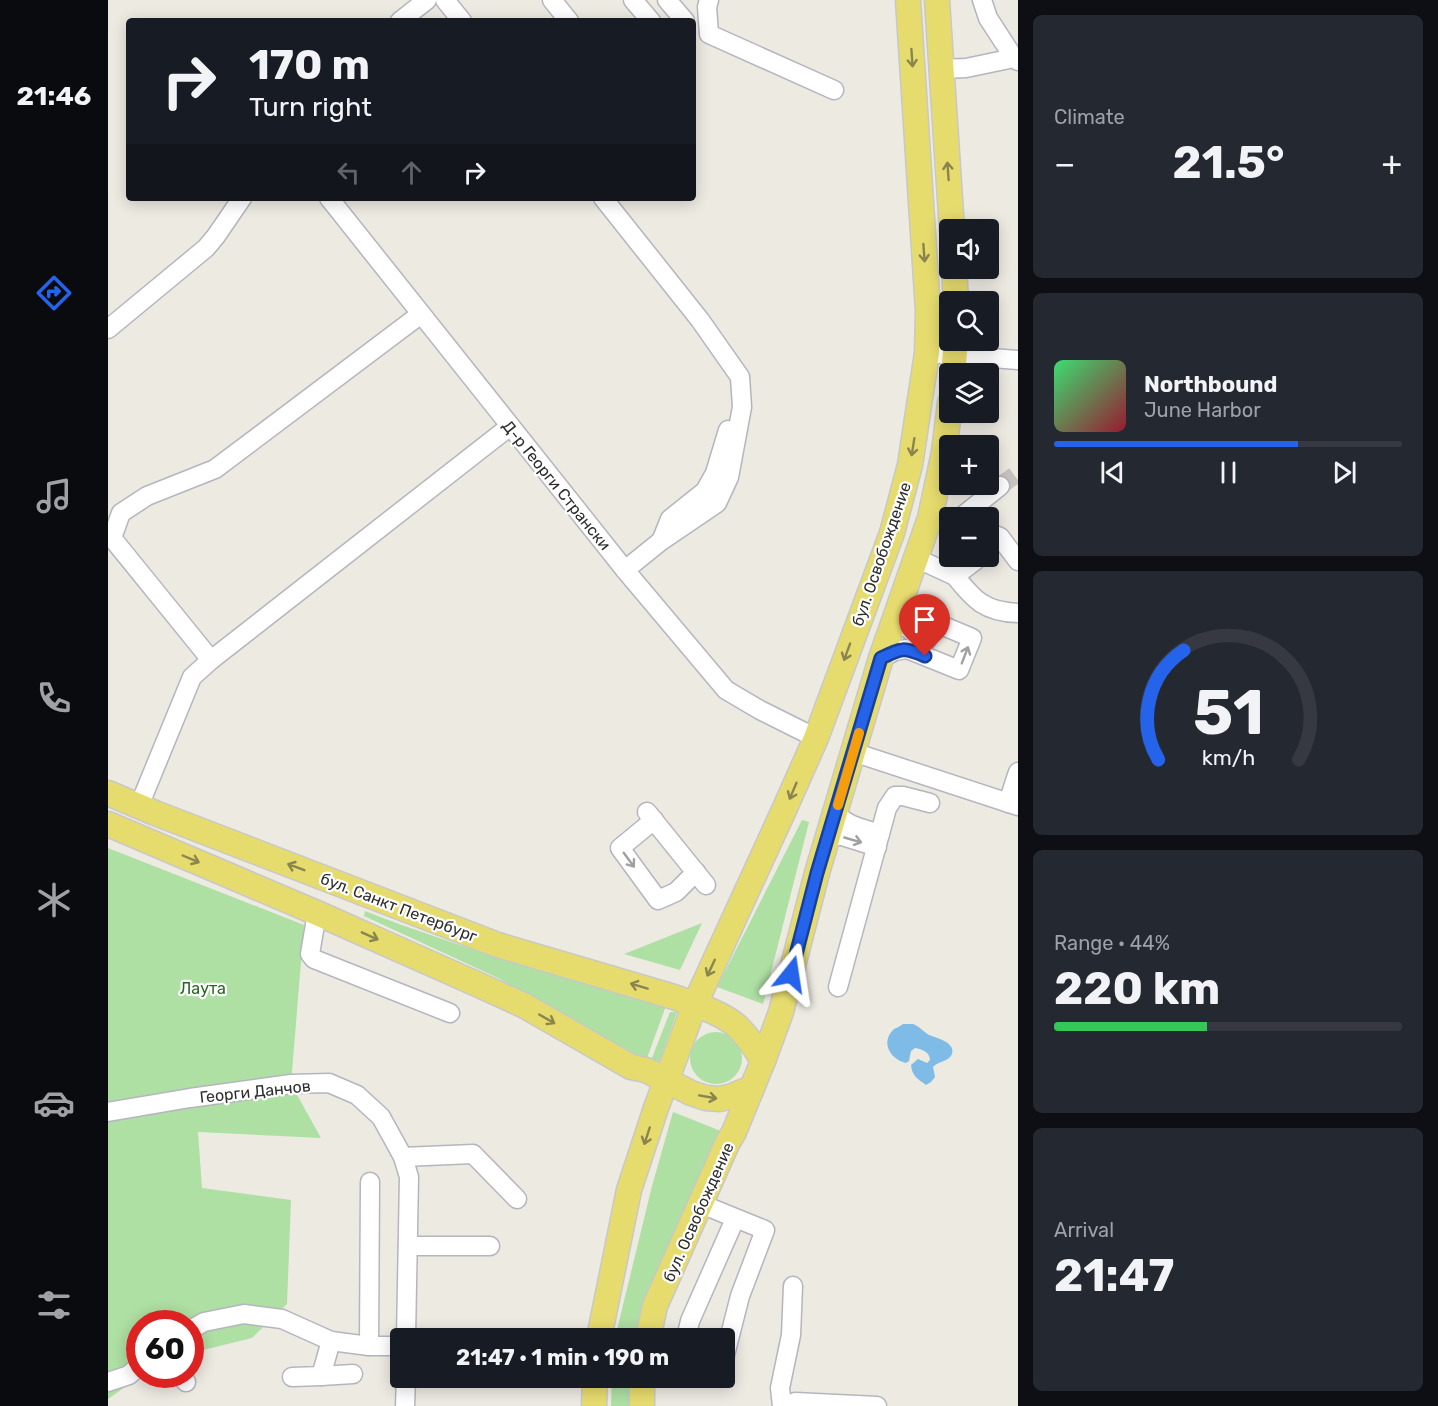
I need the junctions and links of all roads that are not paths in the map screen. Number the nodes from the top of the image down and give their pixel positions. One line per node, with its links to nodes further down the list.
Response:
1 (427, 0): 10 (street)
2 (445, 0): 11 (street)
3 (552, 0): 12 (street)
4 (633, 0): 13 (street)
5 (667, 0): 14 (street)
6 (709, 0): 17 (street)
7 (909, 0): 24 (main road, бул. Освобождение, one-way to 24)
8 (937, 0): 16 (main road)
9 (982, 0): 15 (street)
10 (404, 18)
11 (460, 18)
12 (566, 18)
13 (648, 18)
14 (682, 18)
15 (1016, 60): 16 (street)
16 (942, 69): 21 (main road, one-way to 16)
17 (834, 90)
18 (240, 201): 23 (street)
19 (331, 201): 22 (street, Д-р Георги Странски)
20 (617, 205): 36 (street)
21 (951, 219)
22 (421, 314): 28 (street, Д-р Георги Странски); 34 (street)
23 (108, 329)
24 (927, 353): 25 (street); 46 (main road, бул. Освобождение, one-way to 46)
25 (955, 356): 26 (street)
26 (1018, 360)
27 (948, 423): 31 (main road, бул. Освобождение)
28 (509, 427): 40 (street, Д-р Георги Странски); 45 (street)
29 (728, 430): 36 (street)
30 (1000, 486): 32 (street)
31 (941, 507)
32 (974, 507)
33 (939, 523): 37 (main road, бул. Освобождение)
34 (110, 536): 45 (street)
35 (999, 536): 38 (street)
36 (661, 541): 40 (street)
37 (916, 558): 41 (street); 42 (main road, бул. Освобождение)
38 (1018, 561)
39 (967, 567): 41 (street)
40 (625, 570): 46 (street, Д-р Георги Странски)
41 (955, 576): 43 (street)
42 (899, 609): 44 (main road, бул. Освобождение); 44 (street, one-way to 42)
43 (1018, 614)
44 (881, 658): 47 (main road, бул. Освобождение)
45 (211, 660): 52 (street)
46 (816, 738): 60 (main road, бул. Освобождение, one-way to 60)
47 (853, 752): 51 (street); 53 (main road, бул. Освобождение)
48 (1018, 772): 51 (street)
49 (108, 793): 52 (main road, бул. Санкт Петербург)
50 (930, 803): 56 (street)
51 (1013, 805)
52 (139, 806): 60 (main road, бул. Санкт Петербург, one-way to 52)
53 (836, 813): 55 (main road, бул. Освобождение); 56 (street)
54 (108, 824): 58 (main road, бул. Санкт Петербург, one-way to 58)
55 (828, 836): 56 (street, one-way to 56); 62 (main road, бул. Освобождение)
56 (878, 840): 59 (street)
57 (701, 879): 57 (street, one-way to 57)
58 (317, 913): 61 (street); 63 (main road, бул. Санкт Петербург, one-way to 63)
59 (838, 987)
60 (694, 1004): 62 (main road, бул. Санкт Петербург); 63 (main road, бул. Освобождение)
61 (450, 1013)
62 (764, 1061): 64 (main road, бул. Освобождение)
63 (666, 1081): 64 (main road, бул. Санкт Петербург, one-way to 64); 76 (main road, one-way to 76)
64 (752, 1088): 69 (main road, бул. Освобождение)
65 (108, 1112): 66 (street, Георги Данчов)
66 (403, 1157): 68 (street); 71 (street, Георги Данчов)
67 (370, 1182): 81 (street)
68 (517, 1199)
69 (701, 1204): 70 (street); 77 (main road, бул. Освобождение)
70 (735, 1219): 78 (street); 79 (street)
71 (408, 1246): 72 (street); 75 (street, Георги Данчов)
72 (490, 1246)
73 (793, 1286): 94 (street)
74 (204, 1322): 80 (street)
75 (406, 1328)
76 (601, 1328)
77 (650, 1328)
78 (688, 1328)
79 (732, 1328)
80 (331, 1341): 81 (street); 85 (street)
81 (369, 1346): 82 (street)
82 (390, 1346)
83 (353, 1374): 85 (street)
84 (126, 1376): 87 (street)
85 (321, 1376): 86 (street)
86 (292, 1377)
87 (108, 1382)
88 (406, 1388): 91 (street)
89 (595, 1388): 92 (main road)
90 (642, 1388): 93 (main road)
91 (405, 1406)
92 (594, 1406)
93 (642, 1406)
94 (783, 1406): 95 (street)
95 (877, 1406)

